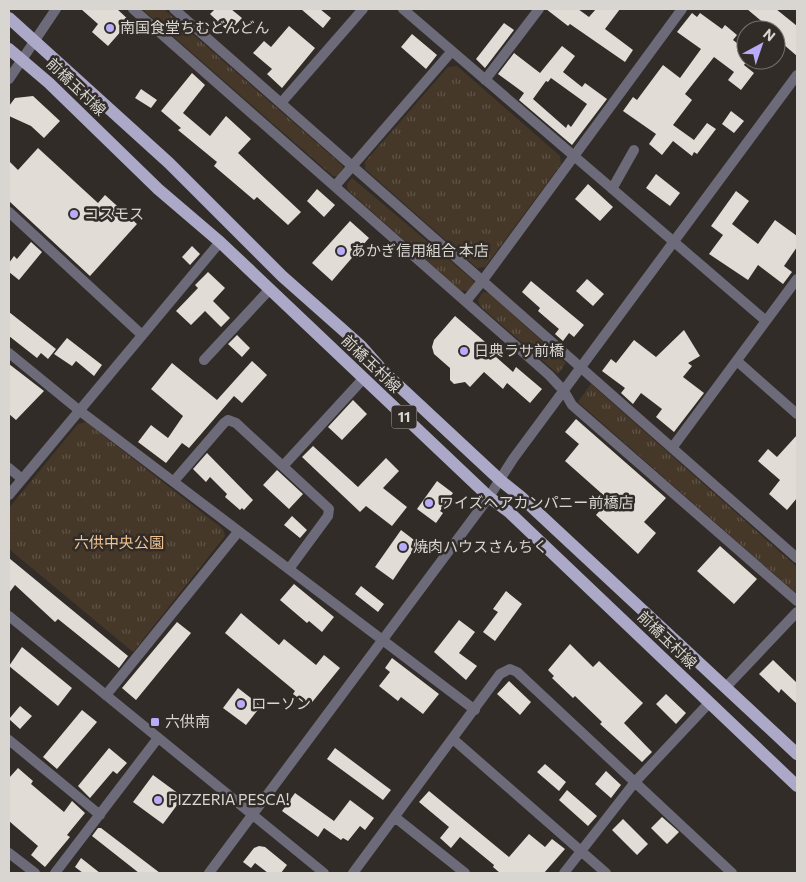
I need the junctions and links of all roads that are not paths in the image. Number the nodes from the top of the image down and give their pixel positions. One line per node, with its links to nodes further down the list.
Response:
1 (56, 9): 9 (street)
2 (133, 9): 20 (street)
3 (174, 9): 16 (street)
4 (363, 9): 16 (street)
5 (403, 9): 11 (street)
6 (539, 9): 15 (street)
7 (682, 9): 18 (street)
8 (9, 18): 9 (main road, 前橋玉村線 / 11)
9 (35, 39): 12 (street); 43 (main road, 前橋玉村線 / 11)
10 (9, 49): 12 (main road, 前橋玉村線 / 11)
11 (452, 51): 15 (street); 19 (street)
12 (22, 59): 14 (street); 23 (main road, 前橋玉村線 / 11)
13 (797, 75): 24 (street)
14 (9, 79)
15 (485, 80): 18 (street)
16 (281, 103): 19 (street)
17 (634, 150): 21 (street)
18 (574, 156): 21 (street); 26 (street)
19 (352, 166): 20 (street); 26 (street)
20 (335, 186): 28 (street)
21 (612, 189): 24 (street)
22 (9, 212): 30 (street)
23 (220, 242): 27 (main road, 前橋玉村線 / 11); 30 (street)
24 (674, 243): 29 (street); 34 (street)
25 (797, 279): 29 (street)
26 (483, 280): 28 (street); 34 (street)
27 (270, 289): 32 (street); 35 (main road, 前橋玉村線 / 11)
28 (466, 301): 36 (street)
29 (766, 321): 33 (street)
30 (142, 335): 37 (street)
31 (9, 353): 37 (street)
32 (204, 360)
33 (737, 361): 38 (street); 39 (street)
34 (582, 368): 36 (street); 39 (street)
35 (363, 379): 40 (street); 46 (main road, 前橋玉村線 / 11)
36 (564, 391): 43 (street); 50 (street)
37 (80, 411): 42 (street); 44 (street)
38 (797, 414)
39 (672, 448): 48 (street)
40 (283, 466): 44 (street); 49 (street)
41 (9, 468): 42 (street)
42 (22, 479): 45 (street)
43 (500, 480): 46 (street); 54 (main road, 前橋玉村線 / 11)
44 (174, 481): 47 (street)
45 (9, 495)
46 (489, 497): 53 (street); 56 (main road, 前橋玉村線 / 11)
47 (238, 532): 49 (street); 55 (street)
48 (797, 558)
49 (289, 569): 53 (street)
50 (797, 601)
51 (797, 612): 54 (street)
52 (9, 616): 55 (street)
53 (383, 640): 57 (street); 65 (street)
54 (726, 687): 61 (main road, 前橋玉村線 / 11)
55 (106, 694): 58 (street)
56 (709, 703): 62 (street); 63 (main road, 前橋玉村線 / 11)
57 (475, 710): 59 (street); 62 (street)
58 (158, 738): 64 (street); 65 (street)
59 (453, 739): 66 (street); 68 (street)
60 (9, 740): 64 (street)
61 (797, 754)
62 (636, 782): 68 (street); 77 (street)
63 (797, 786)
64 (100, 814): 70 (street)
65 (253, 816): 71 (street); 72 (street)
66 (396, 818): 73 (street); 74 (street)
67 (9, 852): 69 (street)
68 (581, 852): 75 (street); 76 (street)
69 (35, 873)
70 (55, 873)
71 (208, 873)
72 (324, 873)
73 (353, 873)
74 (465, 873)
75 (564, 873)
76 (606, 873)
77 (732, 873)

